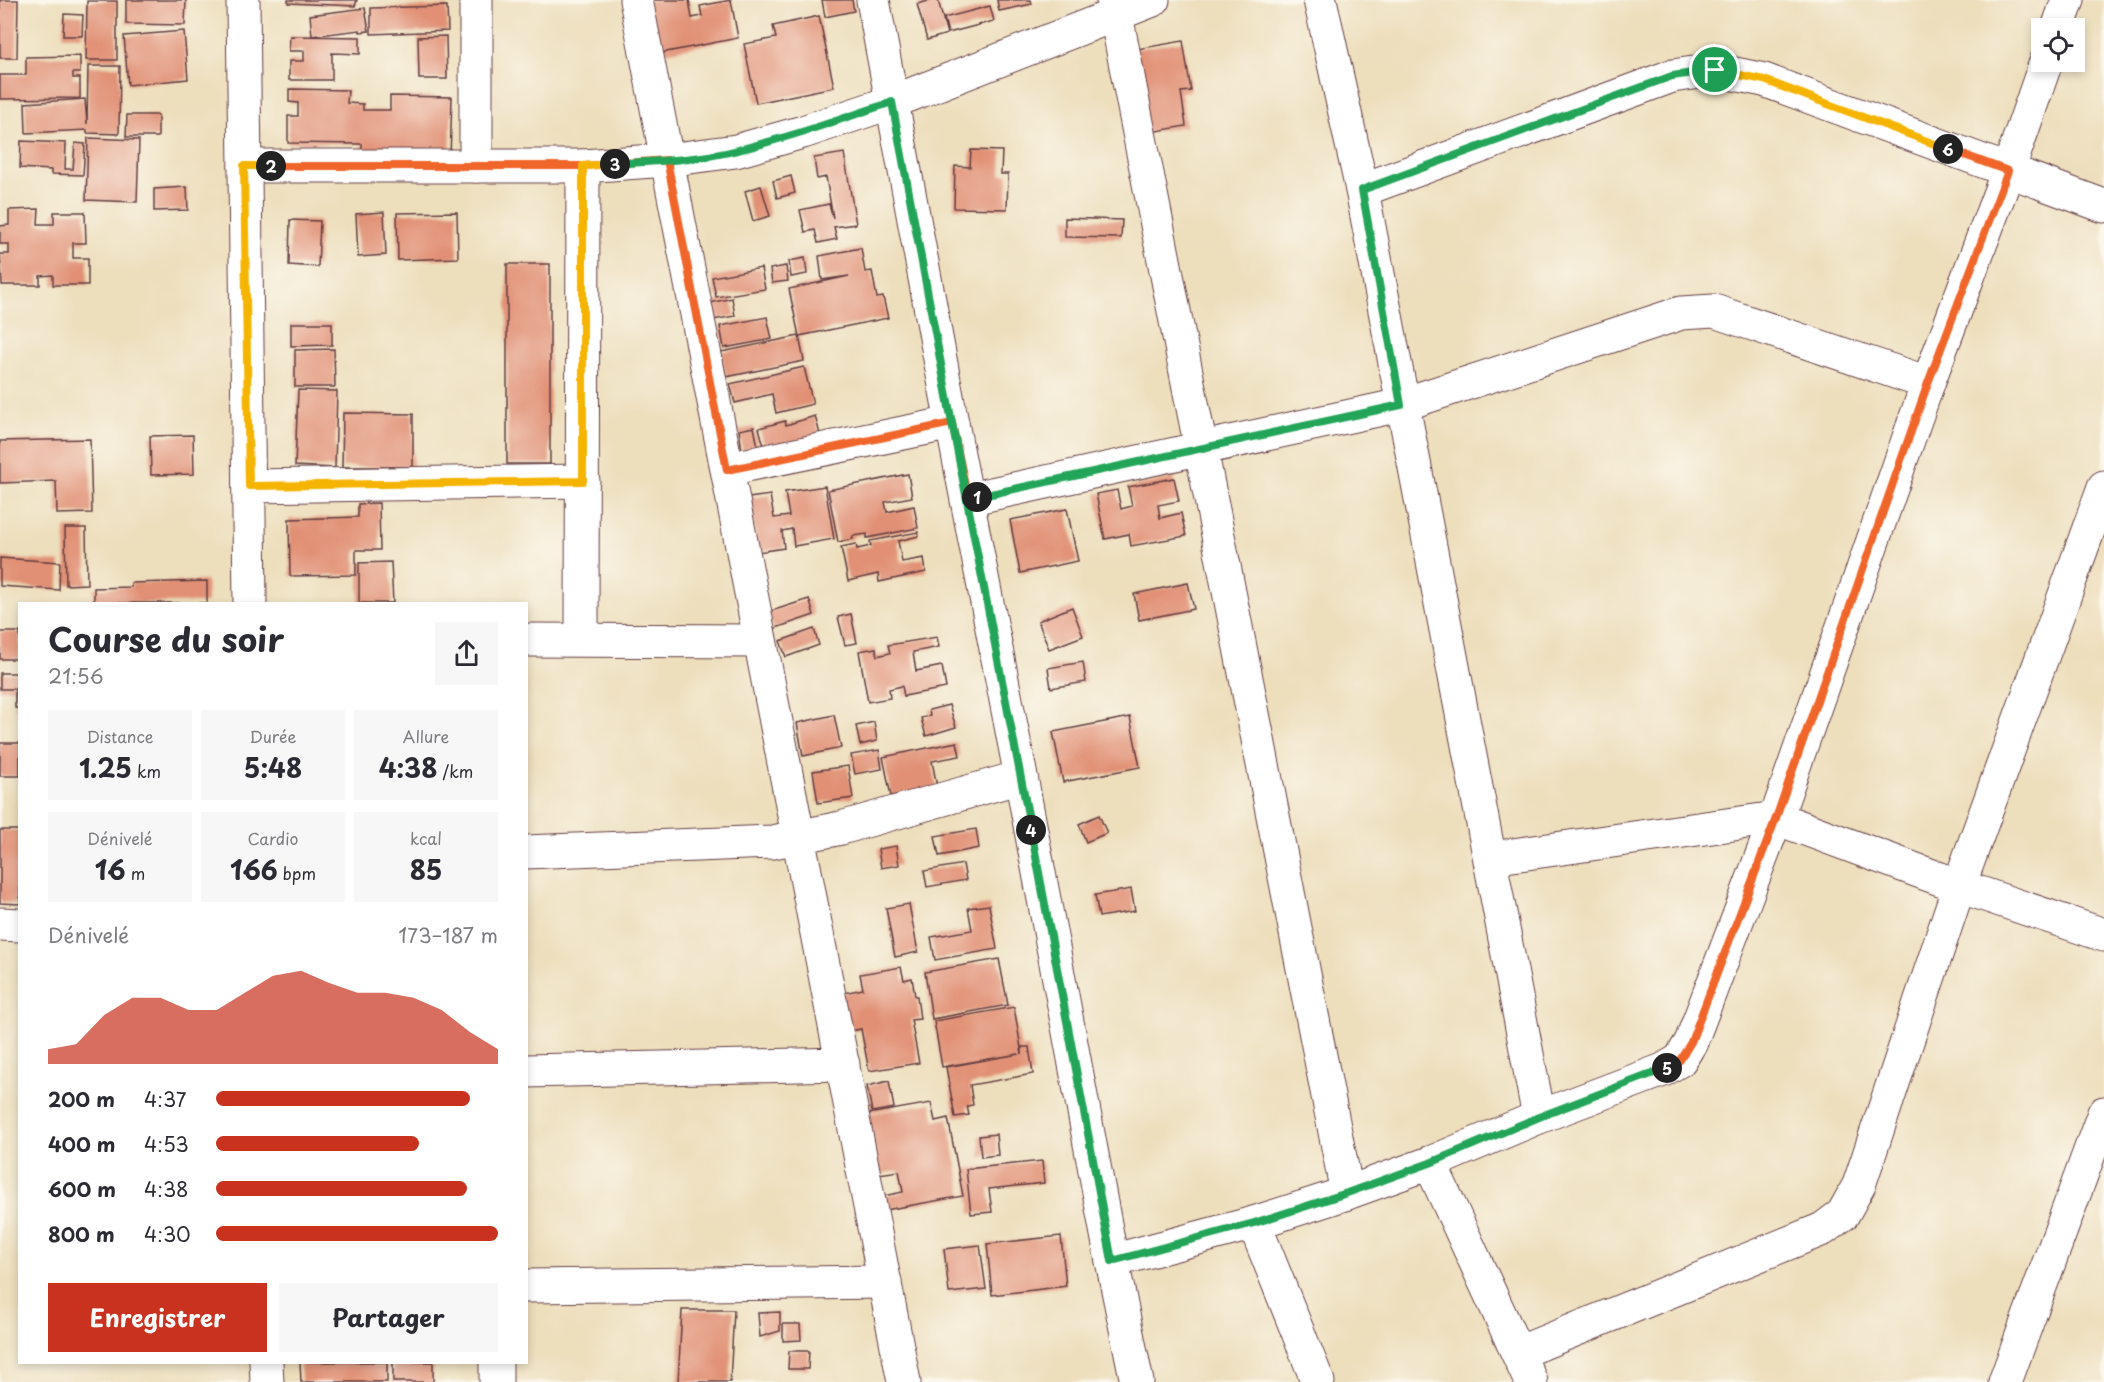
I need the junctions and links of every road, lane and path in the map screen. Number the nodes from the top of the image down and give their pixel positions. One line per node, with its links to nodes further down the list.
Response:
1 (243, 0): 13 (street)
2 (476, 0): 14 (street)
3 (636, 0): 12 (street)
4 (873, 0): 11 (street)
5 (1153, 0): 8 (street)
6 (1320, 0): 17 (street)
7 (2068, 0): 9 (street)
8 (1114, 7): 11 (street); 22 (street)
9 (2062, 18)
10 (2043, 72): 16 (street)
11 (892, 102): 12 (street); 21 (street)
12 (667, 160): 15 (street); 23 (street)
13 (244, 166): 14 (street); 25 (street)
14 (476, 166): 15 (street)
15 (583, 166): 24 (street)
16 (2008, 171): 17 (street); 18 (street); 19 (street)
17 (1362, 190): 20 (street)
18 (2104, 206)
19 (1928, 383): 20 (street); 33 (street)
20 (1401, 405): 22 (street); 36 (street)
21 (952, 423): 23 (street); 27 (street)
22 (1202, 447): 27 (street); 46 (street)
23 (727, 470): 31 (street)
24 (583, 481): 25 (street); 29 (street)
25 (249, 486): 28 (street)
26 (2104, 487): 37 (street)
27 (968, 499): 32 (street)
28 (250, 602)
29 (582, 639): 30 (street); 31 (street)
30 (528, 640)
31 (760, 641): 34 (street)
32 (1021, 777): 34 (street); 48 (street)
33 (1776, 818): 36 (street); 37 (street); 44 (street)
34 (798, 838): 35 (street); 41 (street)
35 (528, 852)
36 (1491, 858): 44 (street)
37 (1959, 886): 40 (street); 51 (street)
38 (0, 924): 39 (street)
39 (18, 924)
40 (2104, 935)
41 (843, 1064): 42 (street); 49 (street)
42 (528, 1071)
43 (2104, 1113): 60 (street)
44 (1539, 1117): 45 (street)
45 (1430, 1163): 46 (street); 51 (street)
46 (1347, 1193): 47 (street)
47 (1254, 1223): 48 (street); 58 (street)
48 (1112, 1261): 57 (street)
49 (885, 1282): 50 (street); 56 (street)
50 (528, 1286)
51 (1518, 1353): 59 (street)
52 (266, 1364): 54 (street)
53 (496, 1364): 55 (street)
54 (267, 1382)
55 (496, 1382)
56 (904, 1382)
57 (1137, 1382)
58 (1318, 1382)
59 (1531, 1382)
60 (2005, 1382)

